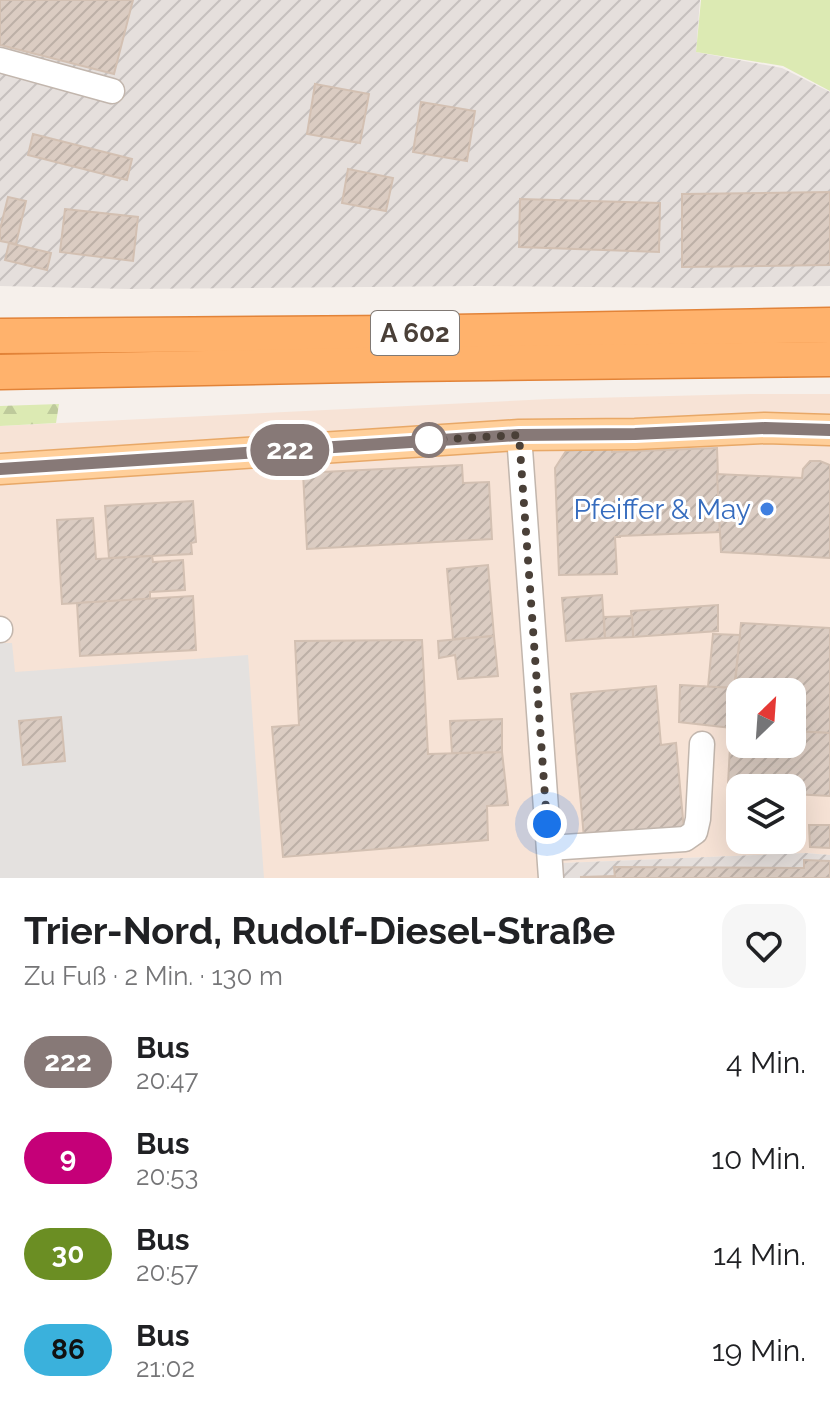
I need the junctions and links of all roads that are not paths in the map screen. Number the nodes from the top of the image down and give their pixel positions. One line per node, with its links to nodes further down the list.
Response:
1 (0, 60): 2 (street)
2 (112, 91)
3 (830, 325): 4 (highway, A 602)
4 (0, 336)
5 (830, 359): 6 (highway, A 602)
6 (0, 372)
7 (830, 430): 8 (main road)
8 (519, 435): 9 (main road); 11 (street)
9 (0, 469)
10 (702, 744): 11 (street)
11 (549, 848): 12 (street)
12 (551, 878)

